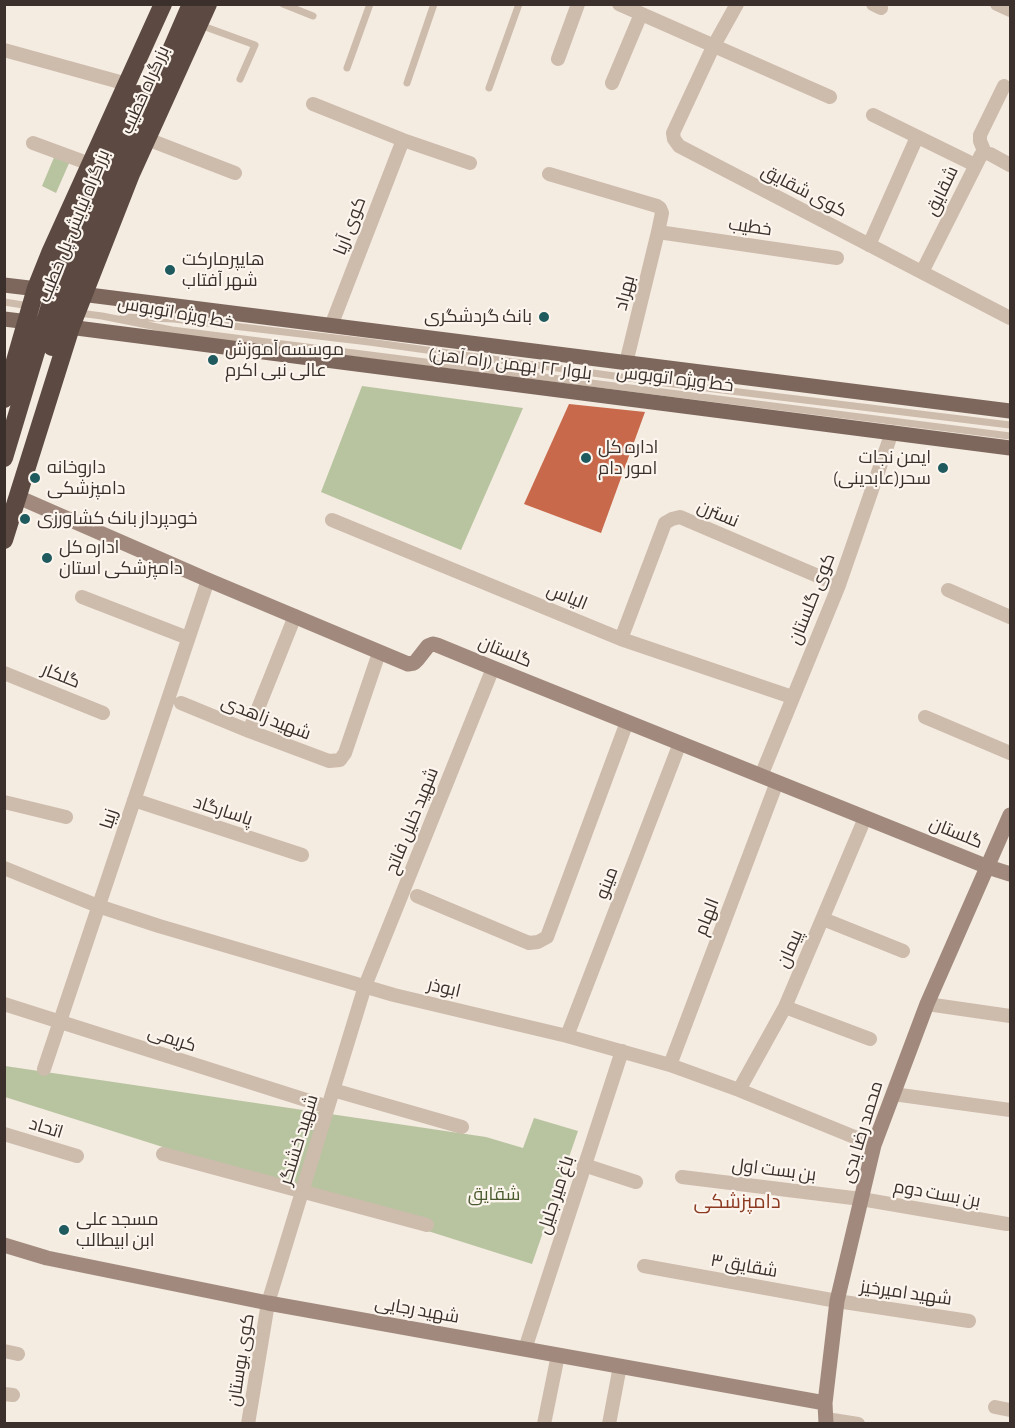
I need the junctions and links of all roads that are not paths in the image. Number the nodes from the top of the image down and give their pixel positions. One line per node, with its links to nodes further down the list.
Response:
1 (163, 4): 24 (highway, بزرگراه خطیب)
2 (177, 4): 67 (highway, بزرگراه نیایش-پل خطیب)
3 (191, 4): 68 (highway, بزرگراه نیایش-پل خطیب)
4 (208, 4): 16 (highway, بزرگراه خطیب)
5 (283, 4): 15 (lane)
6 (370, 4): 20 (lane)
7 (434, 4): 23 (lane)
8 (519, 4): 26 (lane)
9 (578, 4): 19 (street)
10 (619, 4): 14 (street)
11 (737, 4): 17 (street, کوی شقایق)
12 (997, 4): 13 (street)
13 (1011, 10)
14 (640, 14): 17 (street); 22 (street)
15 (313, 16)
16 (198, 25): 21 (lane); 31 (highway, بزرگراه خطیب)
17 (713, 47): 27 (street); 45 (street, کوی شقایق)
18 (4, 50): 24 (street)
19 (558, 59)
20 (347, 68)
21 (240, 79)
22 (612, 82)
23 (407, 83)
24 (127, 84): 35 (highway, بزرگراه خطیب)
25 (1004, 86): 34 (street)
26 (489, 88)
27 (830, 97)
28 (313, 104): 32 (street)
29 (873, 115): 30 (street)
30 (917, 136): 37 (street); 45 (street)
31 (147, 139): 39 (street); 40 (highway, بزرگراه خطیب)
32 (404, 140): 36 (street); 57 (street, کوی آریا)
33 (33, 143): 35 (street)
34 (985, 153): 37 (street, شقایق); 38 (street)
35 (92, 160): 40 (highway); 42 (highway, بزرگراه خطیب)
36 (470, 163)
37 (975, 165): 47 (street, شقایق)
38 (1011, 165)
39 (235, 173)
40 (131, 174): 43 (highway, بزرگراه خطیب)
41 (549, 174): 44 (street, بهراد)
42 (76, 194): 43 (highway); 49 (highway, بزرگراه خطیب)
43 (117, 210): 50 (highway, بزرگراه خطیب)
44 (658, 232): 46 (street, خطیب); 58 (street, بهراد)
45 (869, 245): 47 (street, کوی شقایق)
46 (837, 258)
47 (922, 272): 54 (street, کوی شقایق)
48 (4, 285): 49 (main road, بلوار ۲۲ بهمن (راه آهن))
49 (36, 288): 50 (main road, بلوار ۲۲ بهمن (راه آهن)); 52 (highway, بزرگراه خطیب)
50 (83, 295): 56 (highway, بزرگراه خطیب); 57 (main road, بلوار ۲۲ بهمن (راه آهن))
51 (4, 302): 52 (lane)
52 (28, 314): 55 (main road, بلوار ۲۲ بهمن (راه آهن)); 56 (main road, بلوار ۲۲ بهمن (راه آهن)); 59 (highway, بزرگراه خطیب)
53 (102, 316): 56 (lane); 62 (lane, خط ویژه اتوبوس); 65 (lane, خط ویژه اتوبوس)
54 (1011, 318)
55 (4, 319)
56 (74, 320): 63 (highway, بزرگراه خطیب); 64 (main road, بلوار ۲۲ بهمن (راه آهن))
57 (331, 326): 58 (main road, بلوار ۲۲ بهمن (راه آهن))
58 (626, 363): 60 (main road, بلوار ۲۲ بهمن (راه آهن))
59 (4, 399)
60 (1011, 411)
61 (4, 422): 63 (highway)
62 (1011, 425)
63 (38, 432): 68 (highway, بزرگراه خطیب)
64 (892, 432): 66 (main road, بلوار ۲۲ بهمن (راه آهن)); 72 (street, کوی گلستان)
65 (1011, 436)
66 (1011, 448)
67 (4, 458)
68 (11, 500): 70 (highway); 71 (main road, گلستان)
69 (332, 520): 78 (street, الیاس)
70 (4, 540)
71 (208, 580): 75 (main road, گلستان); 77 (street, زیبا)
72 (838, 585): 78 (street, نسترن); 82 (street, کوی گلستان)
73 (948, 590): 76 (street)
74 (82, 597): 77 (street)
75 (295, 616): 79 (main road, گلستان); 87 (street)
76 (1011, 617)
77 (188, 638): 92 (street, زیبا)
78 (621, 639): 82 (street, الیاس)
79 (380, 653): 80 (main road, گلستان); 87 (street, شهید زاهدی)
80 (493, 668): 86 (main road, گلستان); 105 (street, شهید خلیل فاتح)
81 (4, 673): 84 (street, گلکار)
82 (792, 697): 90 (street, کوی گلستان)
83 (181, 703): 87 (street, شهید زاهدی)
84 (103, 713)
85 (924, 717): 89 (street)
86 (627, 722): 88 (main road, گلستان); 101 (street)
87 (249, 731)
88 (680, 743): 90 (main road, گلستان); 111 (street, مینو)
89 (1011, 753)
90 (761, 776): 91 (main road, گلستان)
91 (777, 782): 96 (main road, گلستان); 114 (street, الهام)
92 (134, 800): 97 (street, پاسارگاد); 102 (street, زیبا)
93 (4, 802): 95 (street)
94 (1011, 815): 98 (main road, محمد رضا یدی)
95 (66, 817)
96 (865, 818): 98 (main road, گلستان); 103 (street, پیمان)
97 (302, 855)
98 (988, 867): 100 (main road, گلستان); 107 (main road, محمد رضا یدی)
99 (4, 868): 102 (street, ابوذر)
100 (1011, 874)
101 (417, 896)
102 (98, 906): 105 (street, ابوذر); 110 (street, زیبا)
103 (823, 919): 104 (street); 108 (street, پیمان)
104 (903, 951)
105 (365, 986): 111 (street, ابوذر); 116 (street, شهید خشتگر)
106 (4, 1004): 110 (street, کریمی)
107 (927, 1004): 109 (street); 118 (main road, محمد رضا یدی)
108 (785, 1007): 112 (street); 117 (street, پیمان)
109 (1011, 1016)
110 (60, 1022): 115 (street, زیبا); 119 (street, کریمی)
111 (567, 1035): 113 (street, ابوذر)
112 (870, 1039)
113 (622, 1052): 114 (street, ابوذر); 126 (street, باغ میر جلیل)
114 (670, 1065): 117 (street, ابوذر)
115 (44, 1069)
116 (333, 1090): 119 (street, شهید خشتگر); 121 (street)
117 (739, 1090): 123 (street, ابوذر)
118 (893, 1094): 120 (street); 123 (main road, محمد رضا یدی)
119 (328, 1107): 129 (street, شهید خشتگر)
120 (1011, 1110)
121 (462, 1127)
122 (4, 1134): 125 (street, اتحاد)
123 (874, 1145): 130 (main road, محمد رضا یدی)
124 (163, 1154): 129 (street)
125 (77, 1156)
126 (584, 1165): 128 (street); 138 (street, باغ میر جلیل)
127 (682, 1178): 130 (street, بن بست اول)
128 (636, 1182)
129 (303, 1191): 132 (street); 136 (street, شهید خشتگر)
130 (861, 1199): 131 (street, بن بست دوم); 135 (main road, محمد رضا یدی)
131 (1007, 1224)
132 (427, 1225)
133 (4, 1245): 136 (main road, شهید رجایی)
134 (644, 1266): 135 (street, شقایق ۳)
135 (837, 1301): 137 (street, شهید امیرخیز); 141 (main road, محمد رضا یدی)
136 (268, 1303): 138 (main road, شهید رجایی); 145 (street, کوی بوستان)
137 (969, 1320)
138 (525, 1349): 139 (main road, شهید رجایی)
139 (558, 1355): 140 (main road, شهید رجایی); 146 (street)
140 (620, 1366): 141 (main road, شهید رجایی); 147 (street)
141 (825, 1403): 144 (main road, محمد رضا یدی)
142 (996, 1407): 143 (street)
143 (1011, 1410)
144 (826, 1421): 148 (street)
145 (249, 1424)
146 (544, 1424)
147 (609, 1424)
148 (858, 1424)

